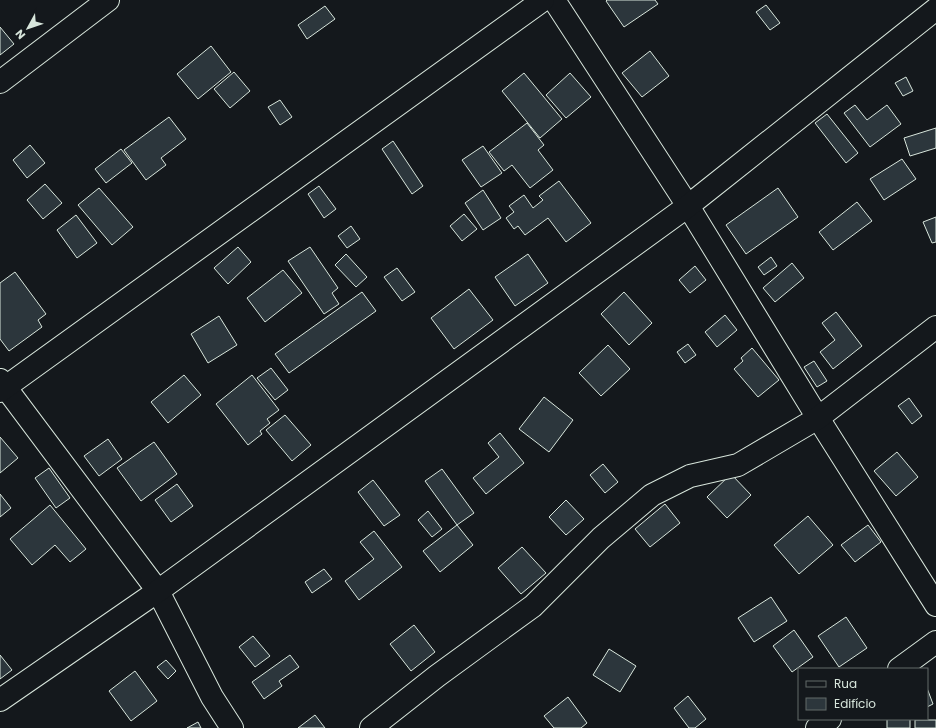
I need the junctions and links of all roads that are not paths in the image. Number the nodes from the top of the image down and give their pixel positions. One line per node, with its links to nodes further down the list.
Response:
1 (108, 0): 5 (street)
2 (543, 0): 8 (street)
3 (554, 0): 6 (street)
4 (936, 9): 6 (street)
5 (0, 82)
6 (688, 206): 9 (street); 10 (street)
7 (936, 327): 9 (street)
8 (2, 386): 10 (street)
9 (818, 418): 11 (street); 17 (street)
10 (158, 591): 14 (street); 16 (street)
11 (936, 605)
12 (936, 642): 13 (street)
13 (900, 668)
14 (0, 700)
15 (829, 720): 18 (street)
16 (232, 728)
17 (371, 728)
18 (817, 728)

